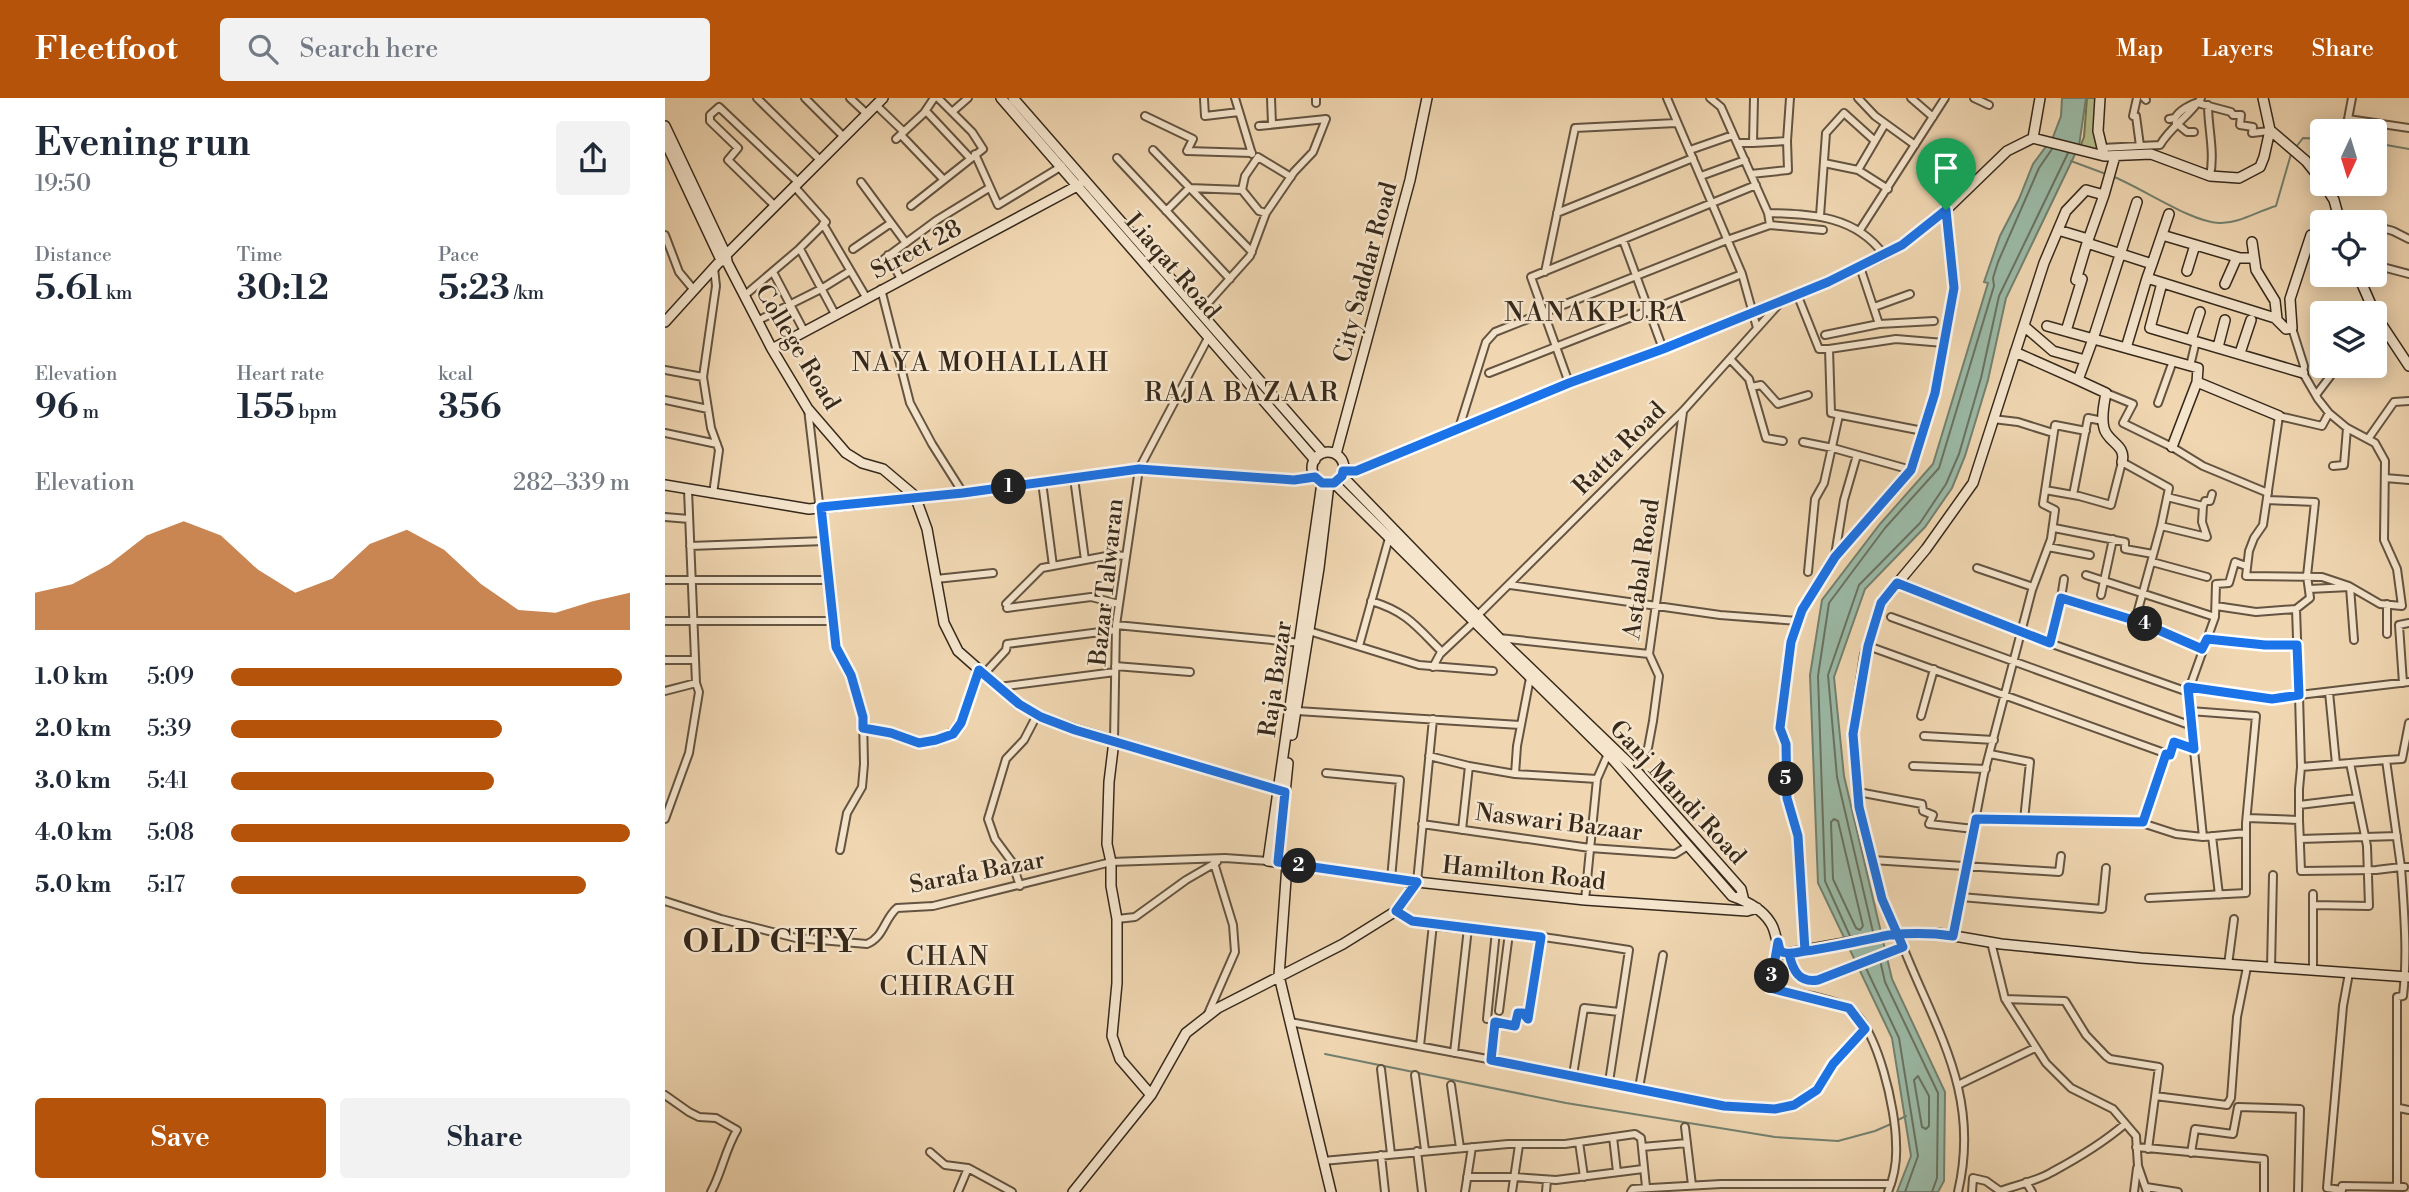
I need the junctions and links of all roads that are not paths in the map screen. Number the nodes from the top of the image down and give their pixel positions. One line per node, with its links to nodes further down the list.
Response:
1 (757, 98): 65 (street)
2 (805, 98): 47 (street)
3 (850, 98): 32 (street)
4 (936, 98): 29 (street); 30 (street)
5 (968, 98): 30 (street)
6 (1001, 98): 69 (street, Liaqat Road)
7 (1013, 98): 152 (street, Liaqat Road)
8 (1235, 98): 31 (street)
9 (1271, 98): 38 (street)
10 (1427, 98): 224 (street, City Saddar Road)
11 (1667, 98): 36 (street)
12 (1710, 98): 46 (street)
13 (1754, 98): 53 (street)
14 (1790, 98): 50 (street)
15 (1858, 98): 39 (street)
16 (1911, 98): 34 (street)
17 (1945, 98): 34 (street)
18 (1974, 98): 27 (street)
19 (2039, 98): 48 (street)
20 (2100, 98): 58 (street)
21 (2137, 98): 56 (street)
22 (2263, 98): 43 (street)
23 (2352, 98): 42 (street)
24 (1204, 99): 31 (street)
25 (2200, 100): 28 (street); 35 (street); 37 (street)
26 (880, 101): 32 (street); 45 (street)
27 (1989, 105)
28 (2208, 105): 43 (street); 74 (street)
29 (926, 111): 45 (street); 62 (street)
30 (952, 112): 62 (street)
31 (1239, 112): 59 (street)
32 (867, 114): 47 (street)
33 (1145, 116): 59 (street)
34 (1933, 117): 54 (street)
35 (2169, 119)
36 (1676, 123): 60 (street); 93 (street)
37 (2176, 123): 44 (street); 55 (street)
38 (1272, 124): 41 (street); 75 (street)
39 (1885, 124): 51 (street); 54 (street)
40 (665, 126): 121 (street)
41 (1259, 126)
42 (2409, 128)
43 (2269, 130): 70 (street); 74 (street)
44 (2194, 132)
45 (900, 135): 76 (street)
46 (1733, 135): 52 (street); 60 (street)
47 (843, 137): 65 (street)
48 (2033, 138): 58 (street); 90 (street)
49 (665, 141): 121 (street)
50 (1787, 141): 53 (street); 72 (street)
51 (1875, 141): 68 (street); 71 (street)
52 (1737, 143): 53 (street); 66 (street)
53 (1753, 143)
54 (1915, 145): 83 (street)
55 (2160, 145): 56 (street); 61 (street)
56 (2140, 146): 58 (street)
57 (1153, 150): 82 (street)
58 (2103, 152): 63 (street)
59 (1252, 153): 67 (street)
60 (1692, 154): 73 (street); 93 (street)
61 (2151, 154): 63 (street); 74 (street)
62 (973, 156): 76 (street); 81 (street)
63 (2115, 156): 85 (street)
64 (1117, 158): 91 (street)
65 (820, 160): 78 (street)
66 (1745, 160): 72 (street); 73 (street)
67 (1255, 163): 75 (street); 84 (street)
68 (1824, 163): 71 (street); 96 (street)
69 (1062, 166): 80 (street, Liaqat Road); 81 (street)
70 (2310, 166)
71 (1858, 170): 83 (street)
72 (1751, 174): 79 (street)
73 (1701, 176): 87 (street)
74 (2210, 176)
75 (1291, 177): 92 (street)
76 (943, 179): 89 (street)
77 (861, 182): 97 (street)
78 (796, 184): 88 (street); 88 (street); 98 (street)
79 (1756, 185): 87 (street); 94 (street)
80 (1079, 186): 134 (street, Street 28); 171 (street, Liaqat Road)
81 (989, 188): 112 (street)
82 (1189, 188): 84 (street); 91 (street); 116 (street)
83 (1888, 189): 102 (street)
84 (1243, 190): 92 (street)
85 (2104, 192): 103 (street); 110 (street)
86 (2137, 202): 117 (street)
87 (1713, 203): 108 (street); 109 (street)
88 (775, 206): 121 (street)
89 (911, 206)
90 (1946, 210): 118 (street); 174 (street)
91 (1166, 211): 135 (street)
92 (1266, 213): 116 (street)
93 (1557, 213): 129 (street)
94 (1768, 213): 96 (street); 99 (street)
95 (2169, 214): 105 (street)
96 (1820, 216): 102 (street)
97 (891, 223): 112 (street); 115 (street)
98 (823, 224): 114 (street); 126 (street)
99 (1770, 225): 101 (street); 109 (street)
100 (2387, 229): 107 (street)
101 (1823, 230)
102 (1860, 230): 118 (street)
103 (2059, 230): 110 (street); 163 (street)
104 (665, 235): 141 (street)
105 (2162, 235): 113 (street); 122 (street)
106 (2310, 238): 166 (street)
107 (2409, 239)
108 (1623, 240): 129 (street); 132 (street)
109 (1727, 240): 130 (street); 132 (street)
110 (2088, 241): 117 (street); 168 (street)
111 (2252, 242): 120 (street)
112 (906, 243): 134 (street)
113 (2195, 245): 119 (street); 127 (street)
114 (800, 249): 128 (street); 139 (street)
115 (853, 249)
116 (1252, 252): 135 (street)
117 (2119, 254): 122 (street); 172 (street)
118 (1884, 256): 123 (street)
119 (2237, 257): 120 (street); 137 (street)
120 (2254, 258): 156 (street)
121 (725, 259): 124 (street); 144 (street, College Road)
122 (2152, 264): 133 (street)
123 (1860, 267): 142 (street); 149 (street)
124 (713, 268): 141 (street); 191 (street)
125 (2387, 268): 131 (street)
126 (851, 271): 139 (street); 145 (street)
127 (2187, 271)
128 (773, 272): 144 (street); 148 (street)
129 (1545, 272): 153 (street)
130 (1742, 274): 150 (street); 154 (street)
131 (2409, 274)
132 (1636, 276): 150 (street); 153 (street)
133 (2147, 278): 136 (street); 178 (street)
134 (901, 279): 140 (street, Street 28)
135 (1230, 279): 152 (street)
136 (2162, 283): 156 (street); 173 (street)
137 (2225, 284)
138 (2363, 287): 147 (street)
139 (821, 289): 148 (street); 155 (street)
140 (881, 289): 145 (street, Street 28); 241 (street)
141 (694, 290): 159 (street)
142 (1797, 294): 146 (street); 177 (street)
143 (1910, 294): 149 (street)
144 (744, 296): 160 (street, College Road)
145 (866, 297): 155 (street, Street 28)
146 (1782, 300): 154 (street); 165 (street, Ratta Road)
147 (2369, 301)
148 (790, 305): 160 (street); 167 (street)
149 (1874, 307): 162 (street)
150 (1650, 310): 175 (street); 180 (street)
151 (2200, 312): 173 (street)
152 (1199, 313): 223 (street, Liaqat Road)
153 (1544, 313): 175 (street); 211 (street)
154 (1752, 313): 165 (street); 180 (street)
155 (835, 314): 167 (street, Street 28)
156 (2277, 319): 166 (street)
157 (2225, 320): 176 (street)
158 (2251, 320): 182 (street)
159 (666, 321)
160 (757, 321): 179 (street, College Road)
161 (1934, 321): 162 (street)
162 (1879, 324): 170 (street)
163 (2024, 326): 181 (street); 184 (street)
164 (2047, 326): 168 (street)
165 (1757, 328): 183 (street, Ratta Road)
166 (2292, 328): 190 (street)
167 (804, 331): 179 (street, Street 28)
168 (2066, 331): 172 (street)
169 (2387, 332): 186 (street)
170 (1825, 335)
171 (1208, 338): 226 (street, Liaqat Road); 229 (street, Bazar Talwaran)
172 (2093, 339): 178 (street); 184 (street)
173 (2193, 340): 176 (street); 187 (street)
174 (1944, 343): 177 (street); 213 (street)
175 (1557, 347): 189 (street); 195 (street)
176 (2218, 347): 182 (street)
177 (1829, 348): 207 (street)
178 (2126, 348): 185 (street)
179 (772, 349): 204 (street, College Road)
180 (1663, 349): 195 (street)
181 (2015, 352): 193 (street); 209 (street)
182 (2240, 354): 190 (street)
183 (1730, 359): 196 (street); 205 (street, Ratta Road)
184 (2085, 360): 193 (street)
185 (2173, 361): 187 (street); 202 (street)
186 (2409, 364)
187 (2190, 366): 194 (street)
188 (665, 370): 191 (street)
189 (1489, 373)
190 (2303, 373): 198 (street)
191 (703, 377): 203 (street)
192 (2329, 378): 198 (street)
193 (2078, 380): 197 (street)
194 (2197, 382): 208 (street); 221 (street)
195 (1569, 383): 211 (street)
196 (1751, 387): 199 (street); 218 (street)
197 (2106, 393): 210 (street); 221 (street)
198 (2316, 395): 206 (street)
199 (1808, 396)
200 (665, 400): 203 (street)
201 (2409, 401): 217 (street)
202 (2158, 403)
203 (708, 409): 220 (street)
204 (808, 409): 244 (street, College Road); 248 (street)
205 (1683, 411): 280 (street, Ratta Road); 290 (street, Astabal Road)
206 (2329, 413): 208 (street); 212 (street)
207 (1839, 415): 213 (street); 222 (street)
208 (2279, 416): 246 (street)
209 (1993, 419): 216 (street); 279 (street)
210 (2103, 421): 214 (street); 227 (street)
211 (1459, 428): 234 (street)
212 (2347, 428): 217 (street); 228 (street)
213 (1923, 431): 230 (street)
214 (2086, 431): 216 (street); 243 (street)
215 (665, 433): 220 (street)
216 (2053, 433): 239 (street)
217 (2368, 439): 232 (street)
218 (1783, 441)
219 (1803, 442): 222 (street)
220 (717, 444): 240 (street)
221 (2172, 446): 246 (street)
222 (1833, 448): 225 (street); 266 (street)
223 (1323, 453): 224 (street); 226 (street)
224 (1336, 454): 234 (street)
225 (1857, 455): 230 (street); 260 (street)
226 (1315, 460): 234 (street)
227 (2122, 463): 243 (street); 245 (street)
228 (2333, 466)
229 (1139, 469): 231 (street); 234 (street); 259 (street, Bazar Talwaran)
230 (1911, 470): 260 (street)
231 (1074, 478): 236 (street); 262 (street)
232 (2385, 478): 235 (street); 289 (street)
233 (665, 479): 240 (street)
234 (1331, 479): 253 (street, Ganj Mandi Road); 295 (street, Ganj Mandi Road); 303 (street); 309 (street, Raja Bazar)
235 (2409, 480)
236 (1042, 482): 241 (street); 263 (street)
237 (665, 485): 238 (street)
238 (688, 490): 240 (street); 250 (street)
239 (2045, 490): 243 (street); 252 (street)
240 (714, 491): 248 (street)
241 (963, 493): 244 (street)
242 (2212, 494): 247 (street)
243 (2073, 495)
244 (915, 496): 248 (street); 273 (street)
245 (2167, 497): 247 (street); 251 (street)
246 (2268, 497): 264 (street); 271 (street)
247 (2203, 506): 251 (street)
248 (821, 507): 255 (street)
249 (665, 517): 250 (street)
250 (689, 519): 256 (street)
251 (2161, 526): 261 (street)
252 (2054, 528): 254 (street); 257 (street)
253 (1389, 538): 287 (street); 295 (street, Ganj Mandi Road)
254 (2113, 539): 261 (street); 278 (street)
255 (824, 541): 256 (street); 277 (street)
256 (690, 546): 276 (street)
257 (2048, 547): 258 (street); 281 (street)
258 (2090, 555)
259 (1126, 556): 262 (street); 288 (street, Bazar Talwaran)
260 (1835, 557): 299 (street)
261 (2153, 558): 272 (street); 284 (street)
262 (1085, 560): 263 (street)
263 (1053, 566): 288 (street)
264 (2246, 566): 269 (street); 270 (street)
265 (1977, 568): 281 (street)
266 (1808, 572)
267 (993, 573): 273 (street)
268 (2086, 575): 278 (street)
269 (2232, 575): 270 (street); 291 (street)
270 (2246, 576): 271 (street)
271 (2307, 576): 282 (street); 283 (street)
272 (2207, 578)
273 (936, 579): 324 (street)
274 (2064, 579): 286 (street)
275 (665, 580): 276 (street)
276 (691, 580): 277 (street); 296 (street)
277 (829, 580): 298 (street)
278 (2104, 580): 284 (street); 285 (street)
279 (1897, 583): 304 (street); 313 (street)
280 (1510, 585): 290 (street); 295 (street, Ratta Road)
281 (2033, 587): 304 (street)
282 (2350, 587): 283 (street); 289 (street); 308 (street)
283 (2309, 589): 292 (street)
284 (2143, 592): 294 (street); 300 (street)
285 (2101, 595)
286 (2061, 598): 300 (street); 310 (street)
287 (1371, 601): 312 (street); 315 (street)
288 (1119, 604): 302 (street, Bazar Talwaran)
289 (2387, 604): 305 (street)
290 (1654, 606): 299 (street); 316 (street, Astabal Road)
291 (2216, 606): 292 (street); 294 (street)
292 (2296, 609): 311 (street)
293 (1891, 617): 319 (street)
294 (2215, 617): 307 (street)
295 (1476, 619): 306 (street, Ganj Mandi Road); 315 (street, Ratta Road); 326 (street, Ganj Mandi Road)
296 (693, 620): 297 (street); 298 (street); 318 (street)
297 (665, 621)
298 (833, 621): 343 (street)
299 (1798, 621): 422 (street)
300 (2135, 621): 314 (street)
301 (2409, 623): 327 (street)
302 (1116, 627): 309 (street); 321 (street, Bazar Talwaran); 324 (street)
303 (1309, 631): 309 (street); 312 (street)
304 (2021, 633): 310 (street); 319 (street)
305 (2388, 635)
306 (1499, 638): 316 (street); 349 (street, Ganj Mandi Road)
307 (2207, 639): 311 (street); 314 (street)
308 (2354, 640)
309 (1304, 643): 335 (street); 364 (street, Raja Bazar)
310 (2050, 643): 330 (street)
311 (2297, 645): 333 (street)
312 (1359, 646): 320 (street)
313 (1868, 646): 322 (street); 365 (street)
314 (2202, 649): 330 (street)
315 (1442, 652): 320 (street, Ratta Road)
316 (1649, 654): 358 (street, Astabal Road)
317 (665, 660): 318 (street)
318 (695, 660): 328 (street)
319 (2014, 661): 334 (street); 342 (street)
320 (1433, 667): 323 (street)
321 (1115, 669): 325 (street); 329 (street); 346 (street, Bazar Talwaran)
322 (1934, 669): 334 (street); 338 (street)
323 (1493, 671)
324 (981, 672): 329 (street); 343 (street)
325 (1190, 672)
326 (1530, 678): 341 (street); 349 (street, Ganj Mandi Road)
327 (2406, 682): 332 (street)
328 (696, 683): 331 (street); 369 (street)
329 (999, 687): 337 (street)
330 (2188, 690): 333 (street); 336 (street)
331 (665, 691)
332 (2329, 692): 333 (street); 354 (street)
333 (2299, 695): 359 (street)
334 (2006, 696): 345 (street); 351 (street)
335 (1297, 711): 339 (street); 364 (street)
336 (2190, 711): 342 (street); 368 (street)
337 (1037, 715): 346 (street); 399 (street)
338 (1921, 716)
339 (1433, 719): 341 (street); 352 (street)
340 (2409, 723): 348 (street)
341 (1520, 725): 362 (street)
342 (2192, 726): 347 (street)
343 (863, 728): 385 (street)
344 (1924, 736): 345 (street)
345 (1994, 740): 350 (street)
346 (1114, 741): 364 (street); 389 (street)
347 (2194, 749): 351 (street); 380 (street)
348 (2406, 749): 353 (street)
349 (1611, 751): 358 (street, Ganj Mandi Road); 363 (street); 383 (street, Ganj Mandi Road)
350 (1990, 754): 360 (street); 371 (street)
351 (2166, 754): 373 (street)
352 (1429, 757): 356 (street); 374 (street)
353 (2386, 760): 355 (street); 379 (street)
354 (2336, 764): 355 (street); 359 (street)
355 (2350, 764): 366 (street)
356 (1469, 766): 362 (street); 375 (street)
357 (1913, 766): 360 (street)
358 (1633, 767): 406 (street, Ganj Mandi Road)
359 (2301, 767): 367 (street)
360 (1986, 769): 370 (street)
361 (1326, 773): 397 (street)
362 (1515, 774): 363 (street)
363 (1597, 779): 384 (street)
364 (1282, 792): 390 (street, Raja Bazar)
365 (1857, 792): 376 (street); 388 (street)
366 (2357, 798): 367 (street); 381 (street)
367 (2299, 806): 372 (street)
368 (2247, 818): 372 (street); 377 (street)
369 (665, 819)
370 (1976, 819): 371 (street); 376 (street)
371 (2024, 820): 373 (street)
372 (2299, 820): 382 (street)
373 (2143, 822): 380 (street)
374 (1422, 824): 375 (street, Naswari Bazaar); 398 (street)
375 (1462, 830): 384 (street, Naswari Bazaar)
376 (1974, 830): 392 (street)
377 (2246, 833): 378 (street); 401 (street)
378 (2212, 836): 380 (street); 401 (street)
379 (2397, 836): 381 (street); 393 (street)
380 (2203, 837)
381 (2365, 837): 382 (street); 395 (street)
382 (2300, 839): 395 (street)
383 (1688, 846): 384 (street, Naswari Bazaar); 406 (street, Ganj Mandi Road)
384 (1590, 848): 404 (street)
385 (840, 850)
386 (2061, 856): 392 (street)
387 (1225, 858): 389 (street, Sarafa Bazar); 390 (street, Sarafa Bazar); 391 (street)
388 (1872, 860): 392 (street); 416 (street)
389 (1111, 862): 399 (street, Sarafa Bazar); 410 (street)
390 (1278, 862): 397 (street, Hamilton Road); 430 (street, Raja Bazar)
391 (1214, 863): 410 (street); 435 (street)
392 (1967, 864): 402 (street)
393 (2405, 867): 395 (street); 431 (street)
394 (2106, 868): 402 (street)
395 (2367, 870): 407 (street)
396 (2273, 875): 427 (street)
397 (1391, 879): 398 (street, Hamilton Road)
398 (1417, 882): 404 (street, Hamilton Road); 409 (street)
399 (1020, 886): 405 (street, Sarafa Bazar)
400 (2313, 894): 407 (street)
401 (2219, 895): 403 (street)
402 (1961, 897): 417 (street)
403 (2149, 898)
404 (1585, 900): 408 (street, Hamilton Road)
405 (665, 901)
406 (1744, 901): 408 (street)
407 (2313, 905): 428 (street)
408 (1757, 908): 419 (street)
409 (1396, 911): 412 (street); 430 (street)
410 (1117, 919): 451 (street)
411 (2234, 919): 425 (street)
412 (1433, 924): 413 (street); 439 (street)
413 (1468, 928): 414 (street); 441 (street)
414 (1496, 931): 415 (street); 436 (street)
415 (1509, 933): 418 (street); 433 (street)
416 (1893, 934): 417 (street); 421 (street); 422 (street)
417 (1953, 936): 420 (street)
418 (1541, 937): 434 (street); 442 (street)
419 (1778, 942): 423 (street); 438 (street)
420 (1991, 942): 425 (street); 432 (street)
421 (1903, 947): 423 (street); 448 (street)
422 (1805, 951): 423 (street)
423 (1789, 954)
424 (1663, 956): 449 (street)
425 (2228, 965): 426 (street)
426 (2246, 967): 427 (street); 452 (street)
427 (2271, 968): 428 (street)
428 (2313, 970): 429 (street)
429 (2349, 973): 431 (street); 486 (street)
430 (1279, 976): 435 (street); 437 (street, Raja Bazar)
431 (2407, 977): 453 (street)
432 (2005, 999): 440 (street); 452 (street)
433 (1499, 1011)
434 (1619, 1012): 445 (street); 446 (street)
435 (1207, 1016): 451 (street)
436 (1487, 1019)
437 (1290, 1022): 439 (street); 472 (street, Raja Bazar)
438 (1865, 1029): 449 (street); 483 (street)
439 (1420, 1046): 441 (street)
440 (2035, 1048): 448 (street); 455 (street)
441 (1454, 1053): 442 (street)
442 (1491, 1060): 445 (street)
443 (1381, 1069): 470 (street)
444 (1415, 1075): 466 (street)
445 (1573, 1075): 446 (street)
446 (1609, 1082): 449 (street)
447 (1451, 1085): 461 (street)
448 (1958, 1085): 501 (street)
449 (1639, 1088)
450 (665, 1095): 488 (street)
451 (1151, 1095): 491 (street)
452 (2155, 1096): 465 (street)
453 (2399, 1108): 454 (street); 486 (street)
454 (2409, 1110)
455 (2125, 1124): 464 (street); 481 (street)
456 (1685, 1127): 459 (street)
457 (1613, 1138): 458 (street); 463 (street); 476 (street)
458 (1579, 1142): 460 (street); 478 (street)
459 (1687, 1143): 463 (street); 484 (street)
460 (1519, 1144): 462 (street); 477 (street)
461 (1459, 1147): 462 (street); 466 (street)
462 (1472, 1147): 479 (street)
463 (1642, 1147): 475 (street)
464 (2136, 1147): 465 (street); 473 (street)
465 (2148, 1149): 469 (street)
466 (1426, 1150): 467 (street)
467 (1417, 1151): 470 (street); 494 (street)
468 (930, 1152): 474 (street)
469 (2192, 1153): 506 (street); 507 (street)
470 (1391, 1154): 471 (street)
471 (1381, 1155): 472 (street); 493 (street)
472 (1323, 1161): 492 (street, Raja Bazar)
473 (2138, 1166): 487 (street); 504 (street)
474 (968, 1168): 489 (street); 490 (street)
475 (1643, 1169): 476 (street); 485 (street)
476 (1617, 1172): 478 (street)
477 (1514, 1177): 479 (street); 480 (street); 496 (street)
478 (1584, 1177): 480 (street)
479 (1467, 1178): 495 (street)
480 (1547, 1180): 497 (street)
481 (2026, 1182): 502 (street); 503 (street)
482 (1819, 1184): 483 (street); 484 (street); 499 (street)
483 (1891, 1184): 500 (street)
484 (1692, 1185): 485 (street)
485 (1646, 1187): 498 (street)
486 (2379, 1189)
487 (2146, 1190): 505 (street)
488 (711, 1192)
489 (958, 1192)
490 (1012, 1192)
491 (1073, 1192)
492 (1331, 1192)
493 (1385, 1192)
494 (1422, 1192)
495 (1465, 1192)
496 (1511, 1192)
497 (1546, 1192)
498 (1631, 1192)
499 (1819, 1192)
500 (1888, 1192)
501 (1958, 1192)
502 (1972, 1192)
503 (2032, 1192)
504 (2134, 1192)
505 (2178, 1192)
506 (2264, 1192)
507 (2298, 1192)

